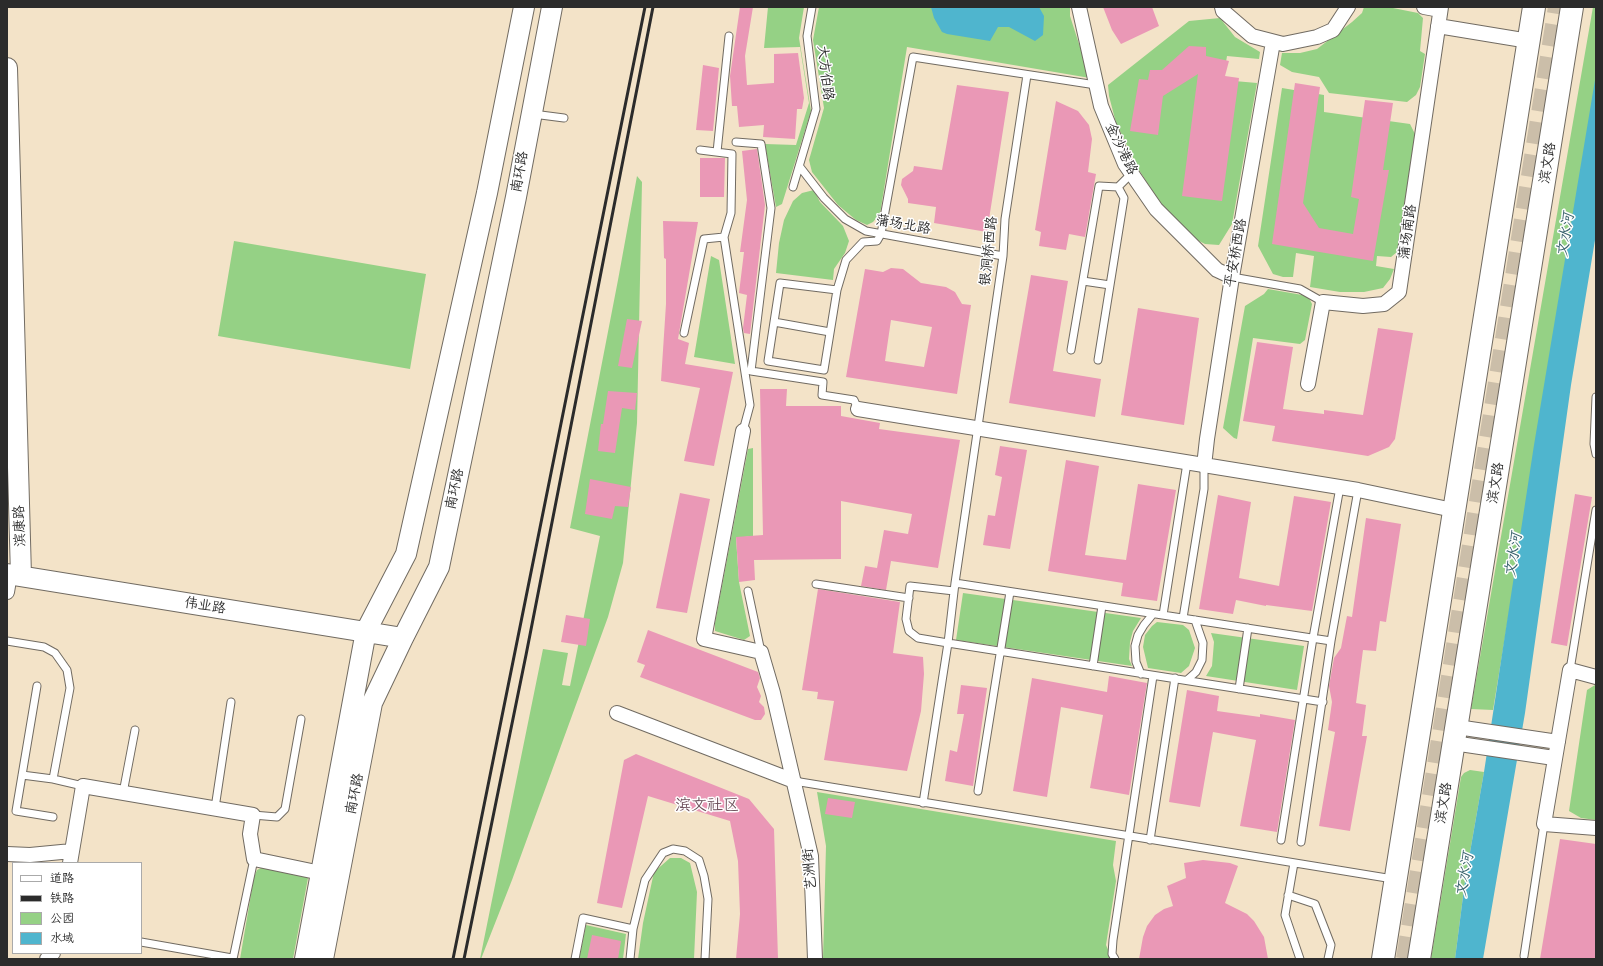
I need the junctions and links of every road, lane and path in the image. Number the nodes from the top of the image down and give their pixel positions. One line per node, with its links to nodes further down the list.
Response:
1 (524, 7): 65 (main road, 南环路)
2 (552, 7): 18 (main road, 南环路)
3 (812, 7): 23 (lane, 大方伯路)
4 (1079, 7): 17 (street, 金沙港路)
5 (1222, 7): 14 (street)
6 (1348, 7): 14 (street)
7 (1424, 7): 10 (street)
8 (1534, 7): 13 (main road)
9 (1572, 7): 88 (main road, 滨文路)
10 (1440, 8): 11 (street, 蒲场南路)
11 (1438, 26): 13 (street); 34 (street, 蒲场南路)
12 (729, 36): 22 (lane)
13 (1530, 41): 50 (main road)
14 (1273, 42): 30 (street, 平安桥西路)
15 (7, 68): 52 (main road, 滨康路)
16 (1027, 75): 17 (lane); 27 (lane); 29 (lane, 银洞桥西路)
17 (1096, 85): 24 (street, 金沙港路)
18 (531, 114): 19 (lane); 66 (main road, 南环路)
19 (564, 118)
20 (736, 142): 42 (lane)
21 (700, 150): 22 (lane)
22 (717, 152): 28 (lane)
23 (800, 167): 25 (lane, 大方伯路); 27 (lane, 蒲场北路)
24 (1132, 174): 26 (lane); 30 (street, 金沙港路)
25 (794, 187)
26 (1118, 187): 31 (lane); 32 (lane)
27 (881, 234): 29 (lane, 蒲场北路); 33 (lane)
28 (724, 237): 37 (lane); 44 (lane)
29 (1003, 256): 43 (lane, 银洞桥西路)
30 (1232, 276): 34 (lane); 47 (street, 平安桥西路)
31 (1083, 281): 32 (lane); 38 (lane)
32 (1110, 285): 39 (lane)
33 (837, 290): 35 (lane); 36 (lane)
34 (1322, 302): 40 (street)
35 (774, 322): 36 (lane); 36 (lane)
36 (830, 332)
37 (684, 333)
38 (1071, 350)
39 (1098, 360)
40 (1308, 384)
41 (1596, 397): 45 (lane)
42 (858, 409): 43 (street)
43 (978, 429): 46 (street); 53 (lane, 银洞桥西路)
44 (743, 432): 71 (street)
45 (1596, 454)
46 (1187, 463): 47 (street); 61 (lane)
47 (1204, 466): 48 (street); 62 (lane)
48 (1340, 487): 49 (street); 67 (lane)
49 (1358, 490): 50 (street); 69 (lane)
50 (1453, 510): 112 (main road)
51 (1596, 510): 74 (lane)
52 (11, 579): 65 (main road, 伟业路)
53 (955, 583): 56 (lane, 银洞桥西路); 57 (lane)
54 (816, 584): 58 (lane)
55 (748, 591): 71 (lane)
56 (954, 591): 58 (lane); 70 (lane, 银洞桥西路)
57 (1010, 592): 59 (lane); 72 (lane)
58 (909, 598): 70 (lane)
59 (1102, 606): 60 (lane); 73 (lane)
60 (1153, 614): 61 (lane); 75 (lane)
61 (1163, 615): 62 (lane)
62 (1183, 618): 63 (lane)
63 (1195, 620): 64 (lane); 79 (lane)
64 (1248, 628): 67 (lane); 81 (lane)
65 (366, 631): 66 (main road, 伟业路); 111 (main road, 南环路)
66 (403, 638): 119 (main road, 南环路)
67 (1313, 638): 69 (lane); 82 (lane)
68 (7, 641): 92 (lane)
69 (1331, 641): 84 (lane)
70 (948, 644): 72 (lane); 97 (lane, 银洞桥西路)
71 (761, 652): 93 (street, 艺洲街)
72 (1001, 652): 73 (lane); 95 (lane)
73 (1093, 666): 75 (lane)
74 (1570, 670): 77 (street); 89 (street)
75 (1141, 674): 76 (lane)
76 (1153, 676): 78 (lane); 103 (lane)
77 (1596, 677)
78 (1175, 678): 79 (lane); 104 (lane)
79 (1187, 680): 81 (lane)
80 (37, 686): 91 (lane)
81 (1239, 689): 82 (lane)
82 (1304, 699): 84 (lane); 105 (lane)
83 (231, 702): 98 (lane)
84 (1323, 702): 106 (lane)
85 (617, 713): 93 (street)
86 (301, 719): 99 (lane)
87 (136, 730): 96 (lane)
88 (1464, 736): 89 (street); 90 (street); 128 (main road, 滨文路)
89 (1558, 742): 90 (street)
90 (1548, 757): 101 (street)
91 (22, 775): 92 (lane); 100 (lane)
92 (54, 779): 94 (lane)
93 (794, 782): 97 (lane); 123 (street, 艺洲街)
94 (83, 786): 96 (street); 108 (street)
95 (978, 790)
96 (124, 793): 98 (street)
97 (923, 803): 103 (lane)
98 (215, 808): 99 (street)
99 (253, 815): 109 (street)
100 (53, 817)
101 (1544, 824): 102 (street); 116 (lane)
102 (1596, 828)
103 (1129, 836): 104 (lane); 124 (lane)
104 (1150, 840): 110 (lane)
105 (1281, 840)
106 (1301, 842)
107 (7, 854): 108 (street)
108 (71, 857)
109 (254, 860): 111 (street); 117 (lane)
110 (1294, 863): 112 (lane); 113 (lane)
111 (321, 873): 118 (main road, 南环路)
112 (1396, 880): 127 (main road)
113 (1288, 895): 125 (lane); 126 (lane)
114 (633, 929): 120 (lane); 121 (lane); 122 (lane)
115 (142, 942): 117 (lane)
116 (1524, 956)
117 (232, 958)
118 (305, 959)
119 (323, 959)
120 (575, 959)
121 (630, 959)
122 (705, 959)
123 (816, 959)
124 (1115, 959)
125 (1300, 959)
126 (1328, 959)
127 (1383, 959)
128 (1419, 959)

